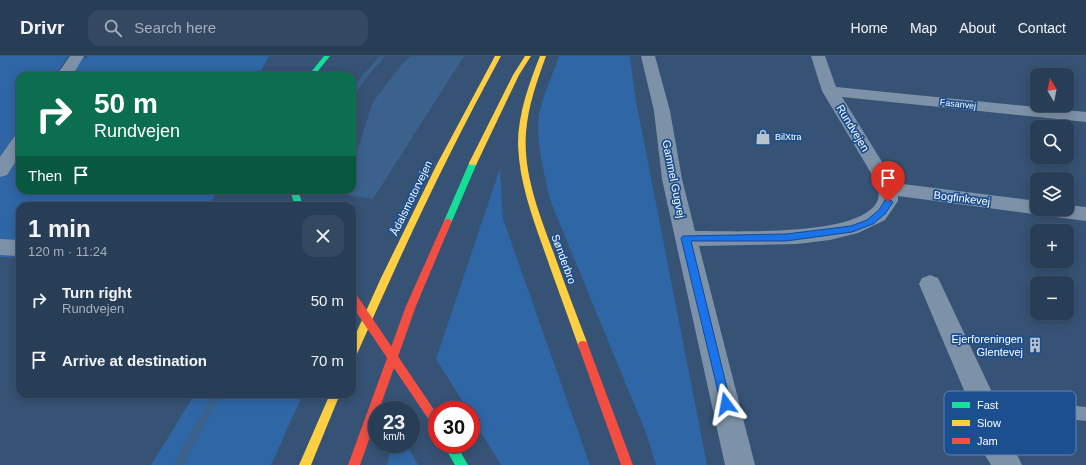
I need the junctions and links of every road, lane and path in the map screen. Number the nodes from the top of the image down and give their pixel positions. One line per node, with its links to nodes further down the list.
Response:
1 (77, 56): 8 (street)
2 (327, 56): 9 (main road)
3 (498, 56): 23 (main road, Ådalsmotorvejen)
4 (528, 56): 32 (main road)
5 (543, 56): 34 (main road, Sønderbro)
6 (648, 56): 18 (street, Gammel Gugvej)
7 (818, 56): 10 (street, Rundvejen)
8 (67, 72)
9 (314, 72)
10 (830, 91): 11 (street, Fasanvej); 14 (street, Rundvejen)
11 (1086, 117)
12 (16, 147): 13 (street)
13 (0, 171)
14 (888, 188): 15 (street, Bogfinkevej); 18 (street)
15 (1030, 207)
16 (1074, 212): 17 (street)
17 (1086, 214)
18 (686, 238): 35 (street, Gammel Gugvej)
19 (0, 247): 20 (street)
20 (16, 248)
21 (930, 284): 24 (street)
22 (356, 303): 26 (main road, bridge)
23 (356, 345)
24 (978, 391)
25 (333, 398): 31 (main road)
26 (428, 410)
27 (1076, 413): 28 (lane)
28 (1086, 414)
29 (455, 453): 33 (main road)
30 (1001, 455): 36 (street)
31 (305, 465)
32 (354, 465)
33 (462, 465)
34 (627, 465)
35 (740, 465)
36 (1007, 465)

